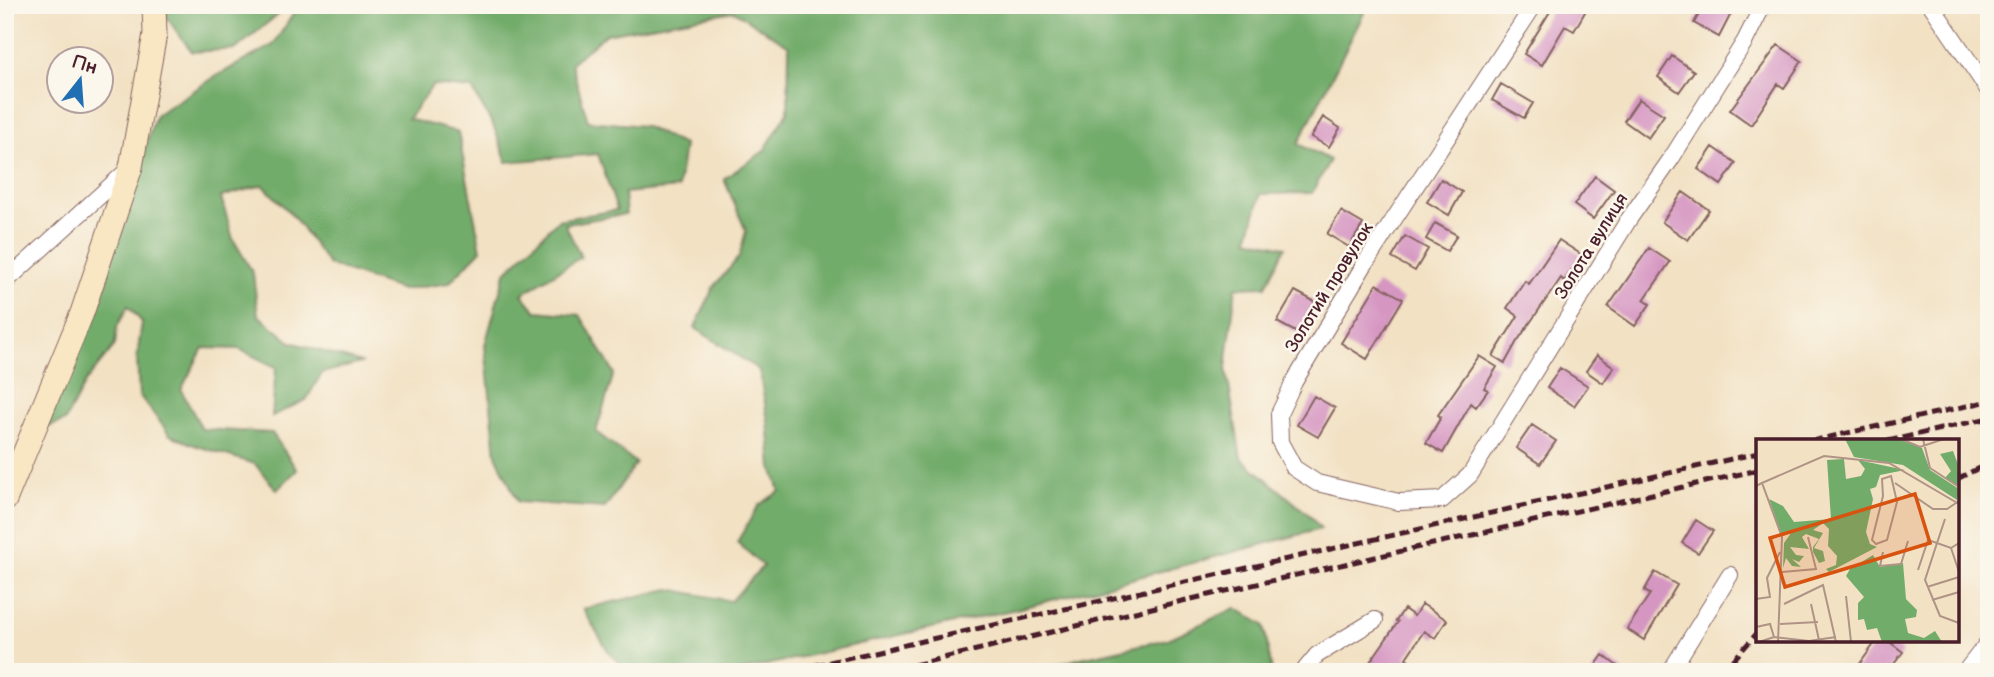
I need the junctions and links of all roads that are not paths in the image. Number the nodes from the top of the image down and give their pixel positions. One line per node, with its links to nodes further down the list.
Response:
1 (154, 5): 6 (main road)
2 (1534, 5): 9 (street, Золотий провулок)
3 (1763, 5): 9 (street, Золота вулиця)
4 (1931, 5): 5 (street)
5 (1989, 91)
6 (131, 167): 7 (street); 8 (main road)
7 (5, 282)
8 (5, 500)
9 (1442, 500)
10 (1730, 575): 14 (street)
11 (1376, 620): 13 (street)
12 (1989, 641): 15 (street)
13 (1303, 672)
14 (1670, 672)
15 (1965, 672)

